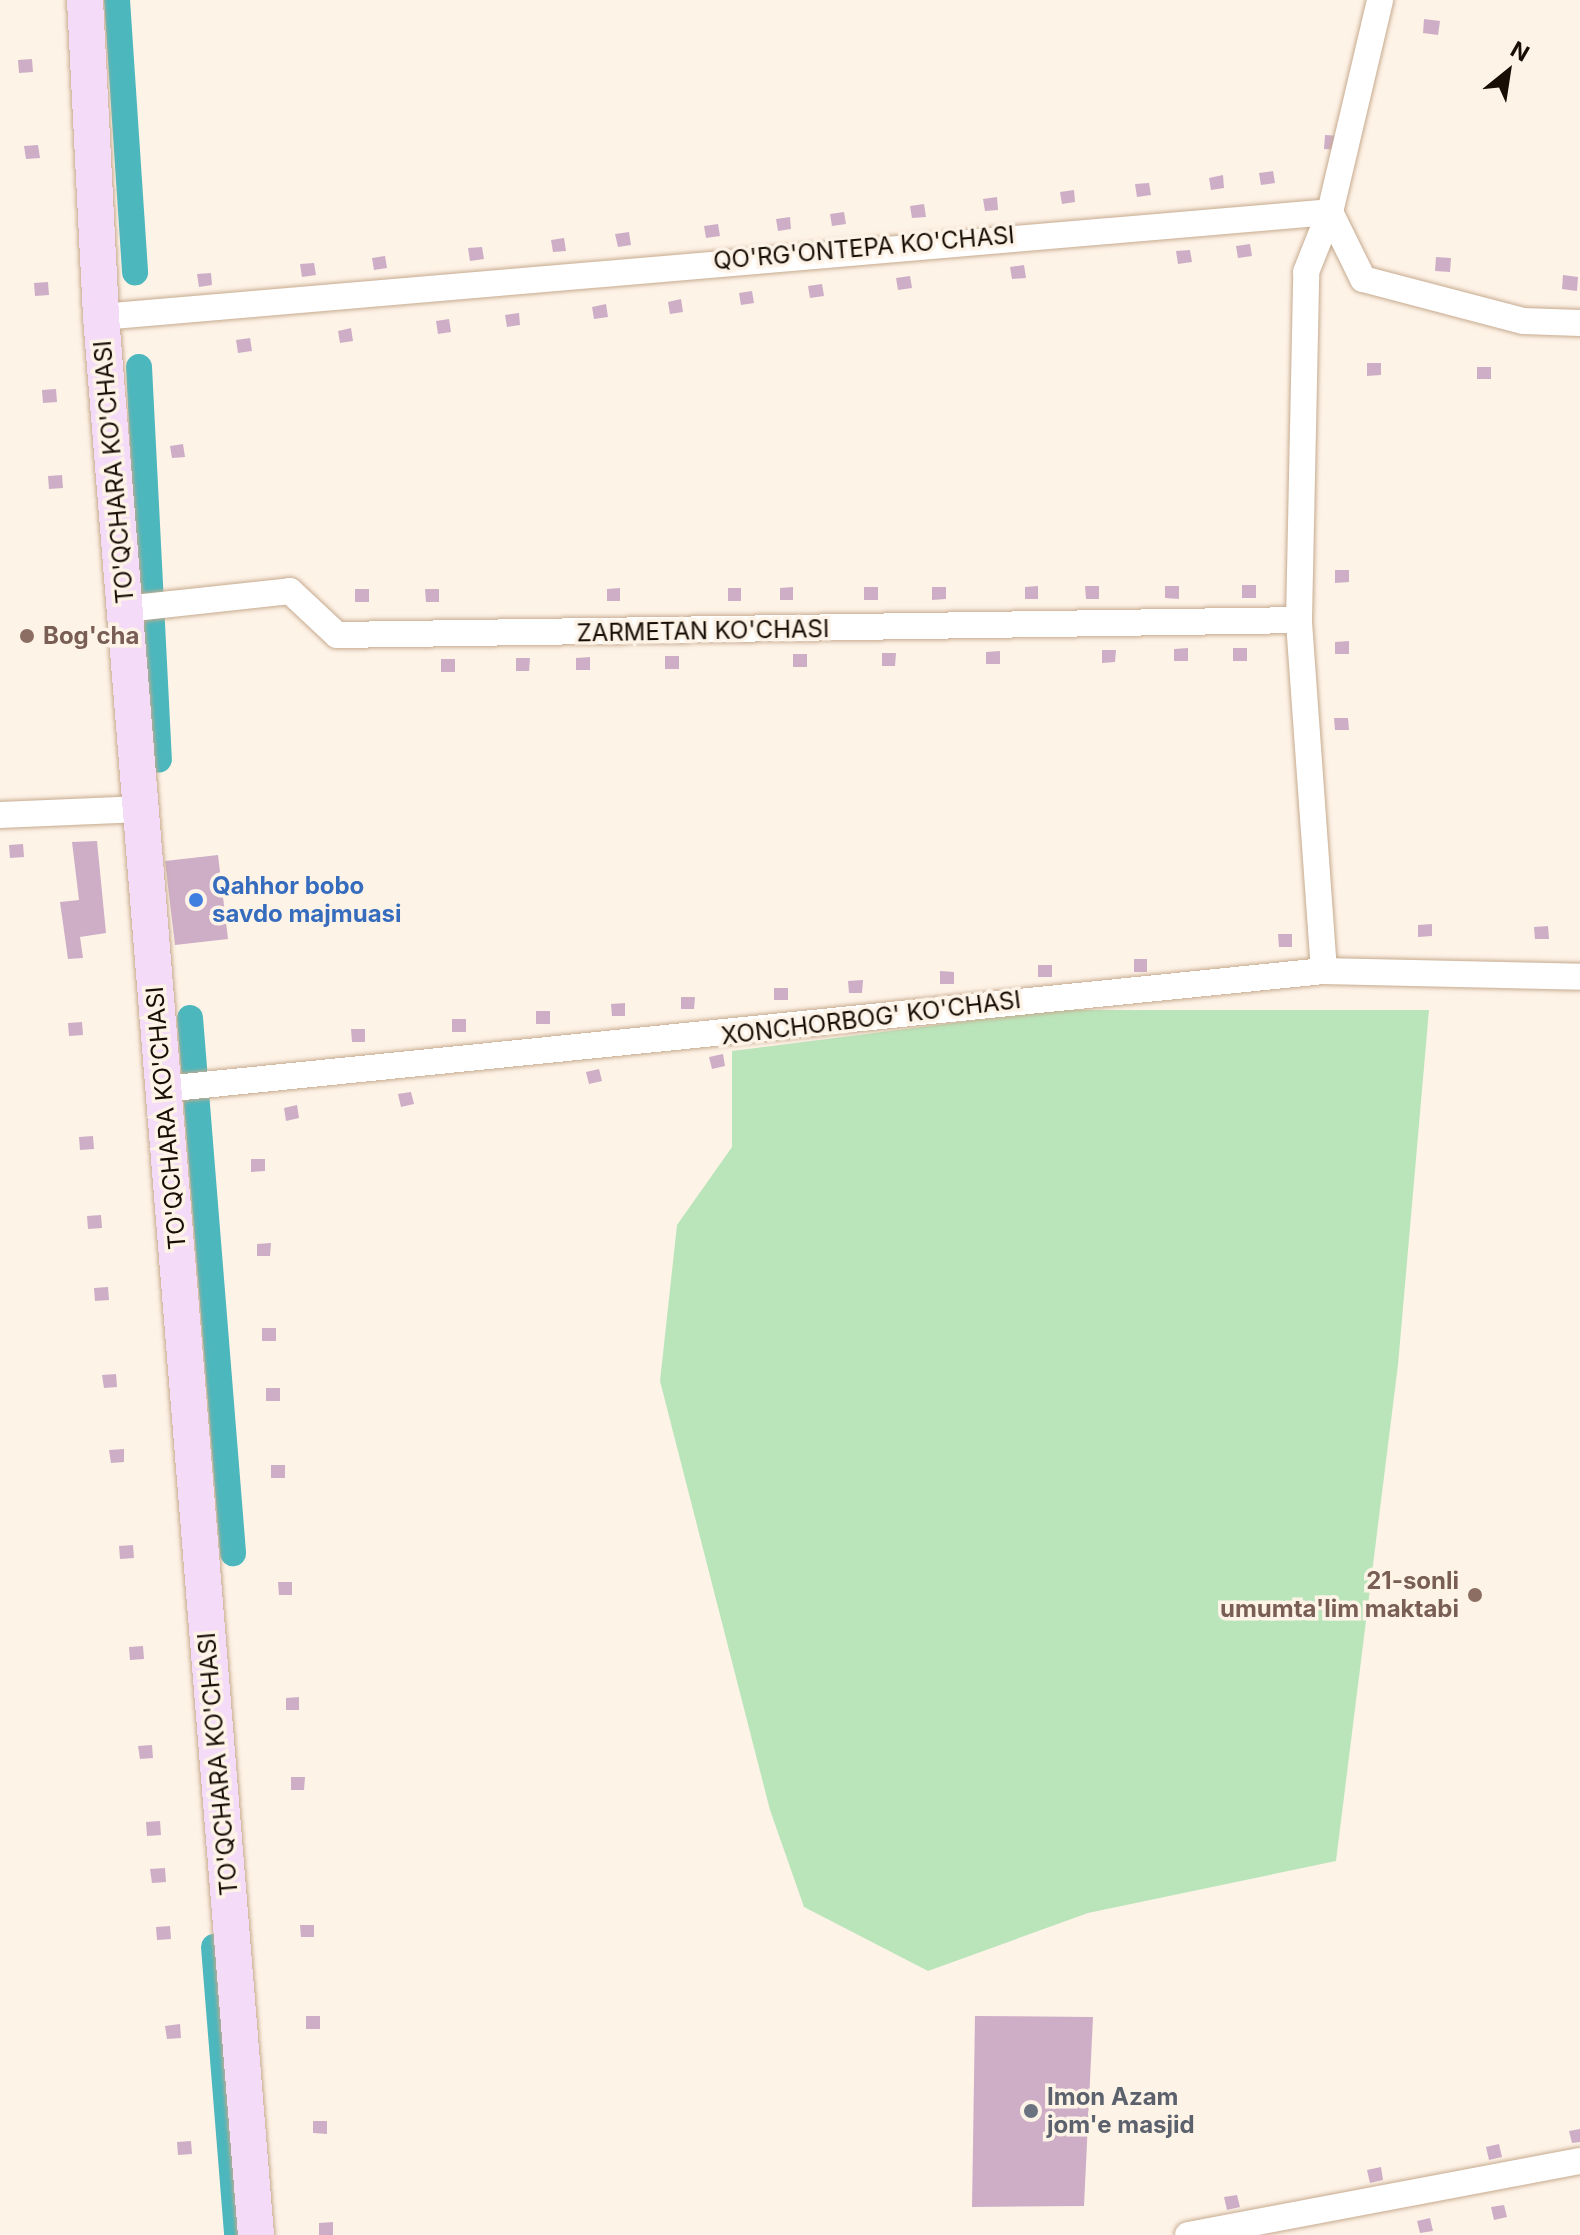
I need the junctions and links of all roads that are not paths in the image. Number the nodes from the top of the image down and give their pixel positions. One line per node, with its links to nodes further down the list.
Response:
1 (85, 0): 4 (street, TO'QCHARA KO'CHASI)
2 (1380, 0): 3 (street)
3 (1330, 212): 4 (street, QO'RG'ONTEPA KO'CHASI); 5 (street); 7 (street)
4 (101, 317): 6 (street, TO'QCHARA KO'CHASI)
5 (1580, 323)
6 (125, 609): 7 (street, ZARMETAN KO'CHASI); 8 (street, TO'QCHARA KO'CHASI)
7 (1299, 620): 10 (street)
8 (141, 809): 9 (street); 12 (street, TO'QCHARA KO'CHASI)
9 (0, 815)
10 (1324, 971): 11 (street, XONCHORBOG' KO'CHASI); 12 (street, XONCHORBOG' KO'CHASI)
11 (1580, 977)
12 (164, 1089): 14 (street, TO'QCHARA KO'CHASI)
13 (1580, 2161): 15 (street)
14 (256, 2235)
15 (1188, 2235)

